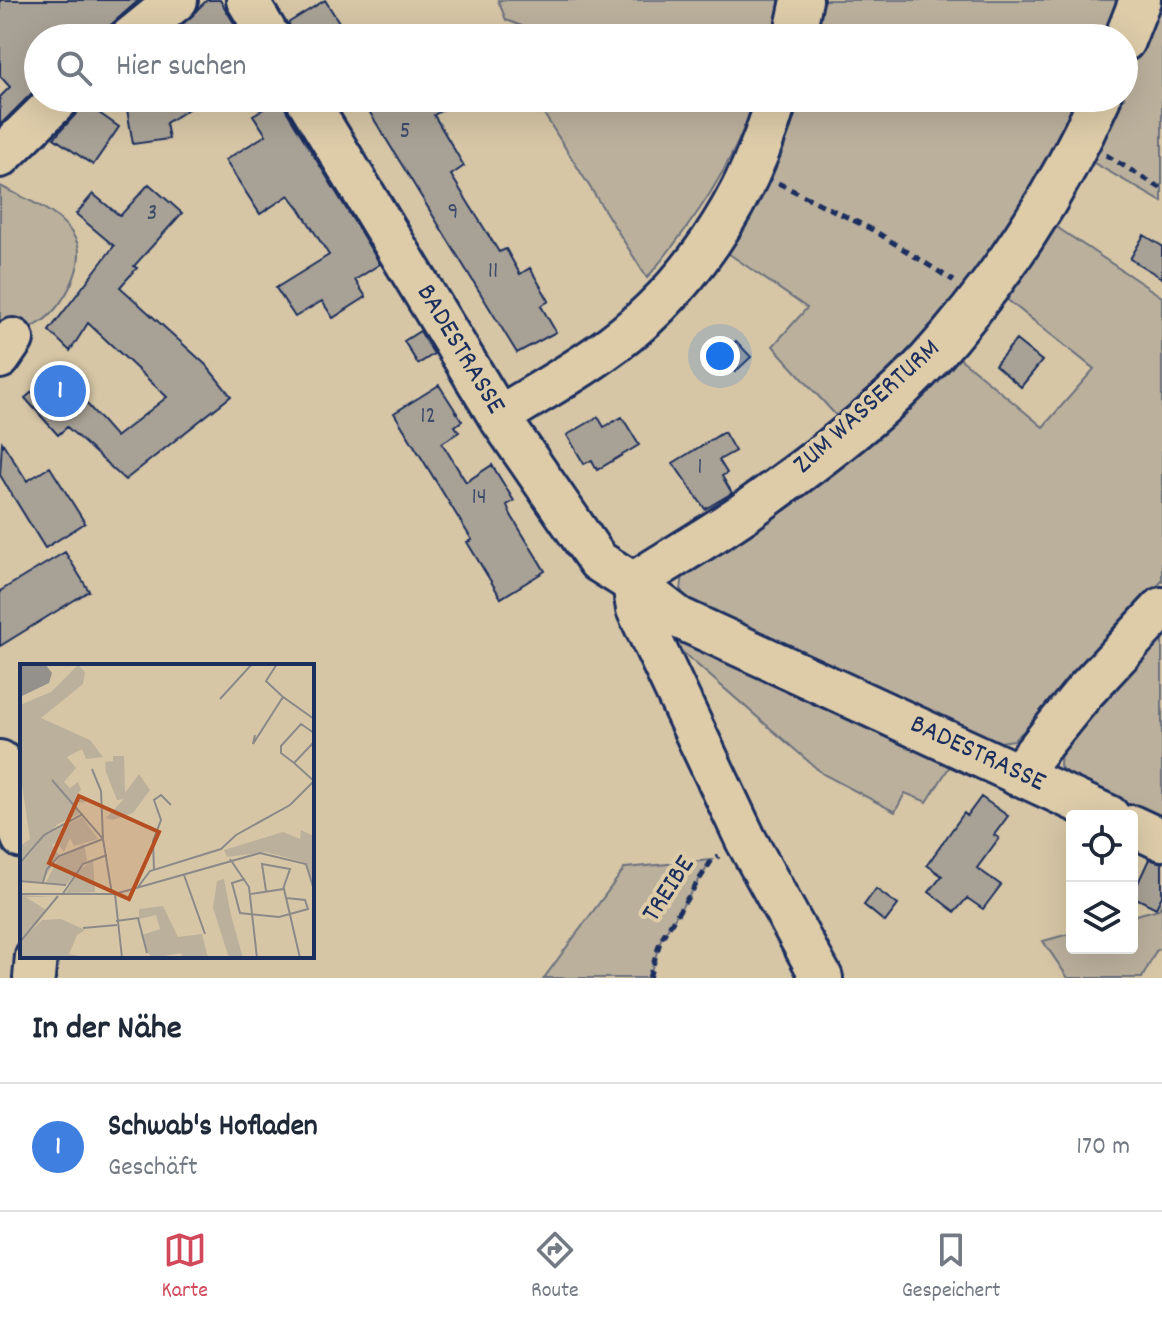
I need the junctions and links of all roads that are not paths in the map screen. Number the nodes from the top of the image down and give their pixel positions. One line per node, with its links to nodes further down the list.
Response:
1 (177, 0): 5 (street)
2 (247, 0): 6 (street)
3 (802, 0): 7 (street)
4 (1140, 0): 8 (street)
5 (147, 24)
6 (262, 24)
7 (797, 24)
8 (1131, 24)
9 (46, 112): 13 (street)
10 (314, 112): 14 (street, BADESTRASSE)
11 (772, 112): 14 (street)
12 (1094, 112): 15 (street, ZUM WASSERTURM)
13 (0, 157)
14 (499, 417): 15 (street, BADESTRASSE)
15 (633, 583): 18 (street, BADESTRASSE); 25 (street)
16 (1162, 608): 18 (street)
17 (0, 761): 21 (street)
18 (1017, 775): 19 (street, BADESTRASSE)
19 (1096, 810)
20 (1138, 829): 22 (street)
21 (20, 831)
22 (1162, 840)
23 (36, 958): 24 (street)
24 (34, 978)
25 (822, 978)

